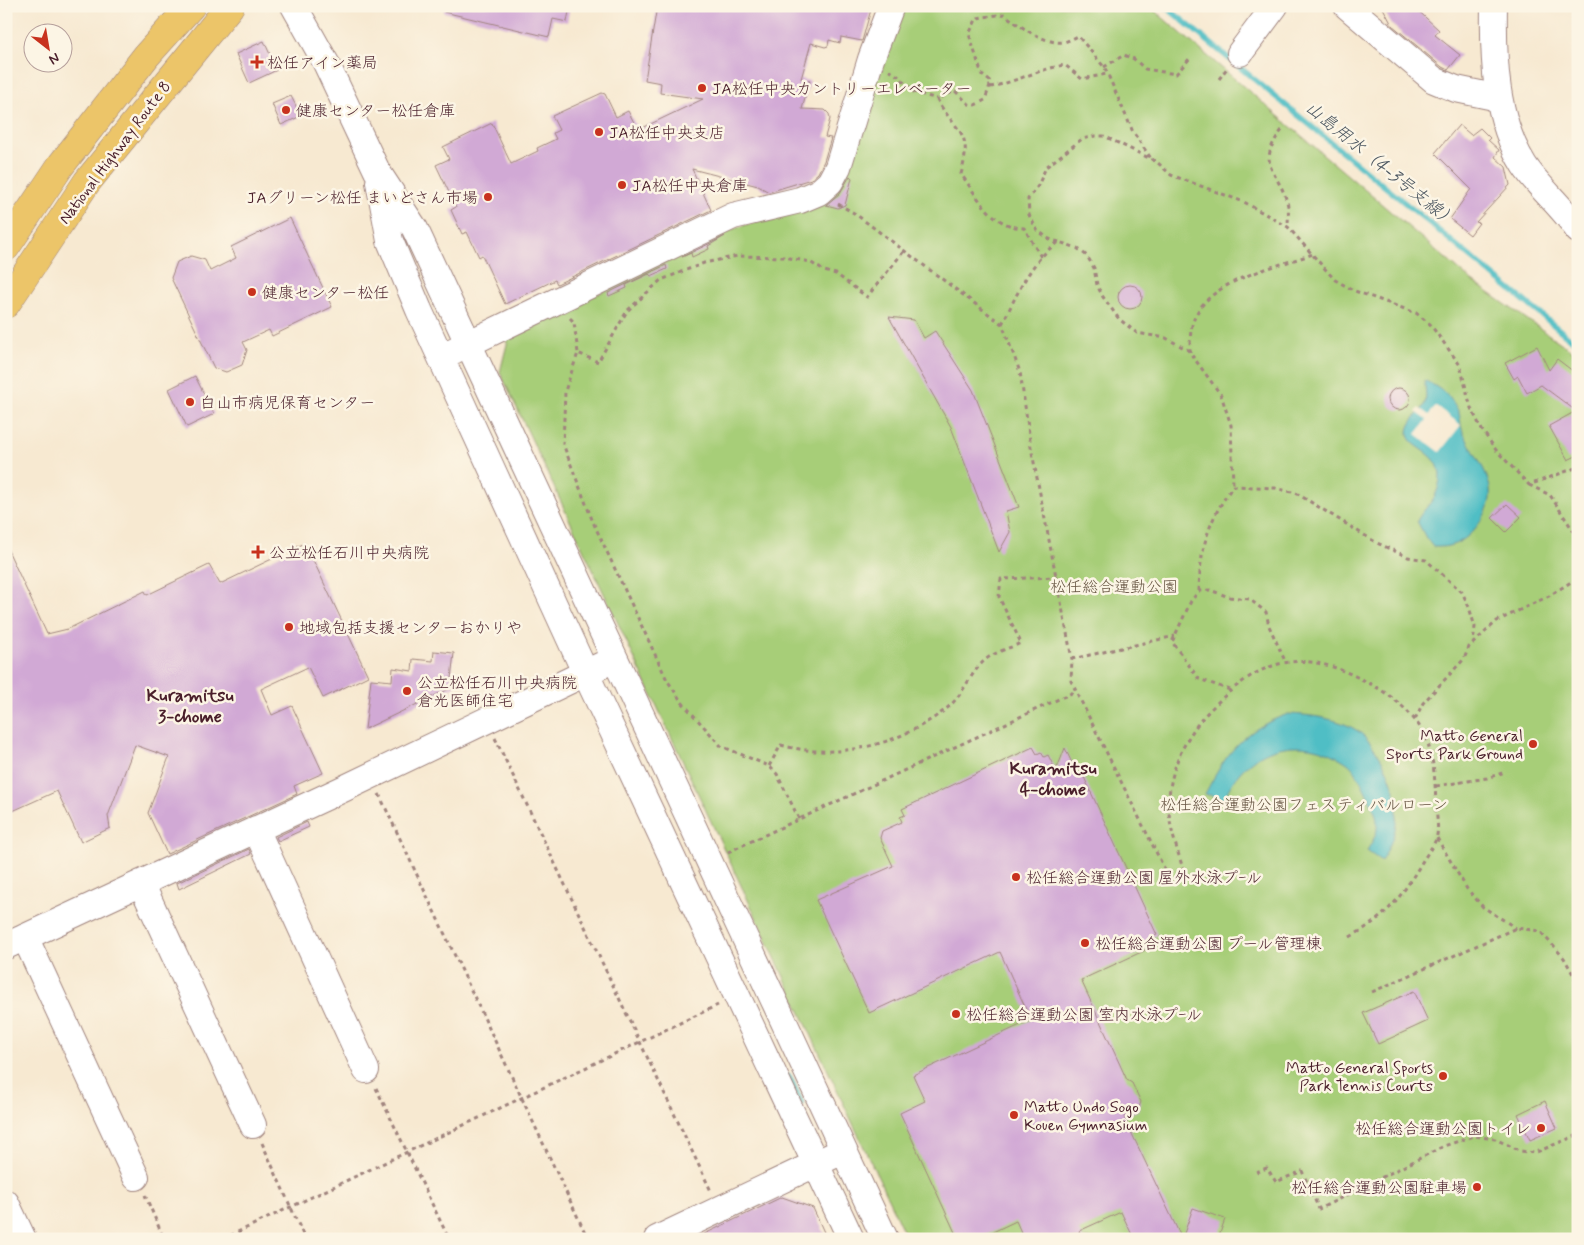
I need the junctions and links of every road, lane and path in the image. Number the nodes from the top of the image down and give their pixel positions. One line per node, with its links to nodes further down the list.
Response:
1 (191, 6): 24 (highway, National Highway Route 8)
2 (230, 6): 30 (highway, National Highway Route 8)
3 (294, 6): 19 (street)
4 (891, 6): 9 (street)
5 (1275, 6): 10 (street)
6 (1347, 6): 15 (street)
7 (1494, 6): 15 (street)
8 (1191, 57): 11 (path)
9 (871, 60): 16 (path); 20 (street)
10 (1233, 60): 13 (path)
11 (1104, 68): 12 (path); 14 (path)
12 (1107, 74): 14 (path); 18 (path)
13 (1219, 79)
14 (989, 87): 16 (path)
15 (1499, 98): 22 (street)
16 (937, 99): 27 (path)
17 (1282, 130): 21 (path)
18 (1152, 160): 21 (path); 23 (path)
19 (377, 171): 28 (street); 31 (street)
20 (819, 192): 25 (path); 29 (street)
21 (1288, 227): 26 (path)
22 (1578, 230)
23 (1059, 242): 27 (path); 34 (path)
24 (6, 247)
25 (904, 251): 32 (path); 35 (path)
26 (1313, 254): 34 (path); 40 (path)
27 (1041, 257): 32 (path)
28 (446, 297): 31 (street); 33 (street)
29 (554, 301): 33 (street); 35 (path)
30 (6, 304)
31 (419, 310): 36 (street)
32 (1002, 324): 44 (path)
33 (469, 344): 36 (street); 37 (street)
34 (1190, 352): 41 (path)
35 (578, 353): 56 (path)
36 (441, 357): 38 (street)
37 (501, 414): 38 (street); 48 (street)
38 (472, 428): 51 (street)
39 (1578, 467): 40 (path)
40 (1529, 485): 42 (path)
41 (1233, 486): 45 (path); 47 (path)
42 (1578, 538)
43 (1578, 573): 47 (path)
44 (1057, 577): 49 (path); 56 (path)
45 (1199, 591): 46 (path); 50 (path)
46 (1175, 636): 49 (path); 53 (path)
47 (1473, 643): 55 (path)
48 (616, 658): 51 (street); 63 (street)
49 (1072, 659): 52 (path)
50 (1286, 663): 53 (path); 55 (path)
51 (585, 672): 54 (street); 72 (street)
52 (1076, 690): 60 (path); 66 (path)
53 (1230, 690): 64 (path)
54 (486, 720): 58 (street); 73 (path)
55 (1415, 720): 59 (path)
56 (769, 766): 60 (path)
57 (1505, 772): 59 (path)
58 (370, 776): 61 (street); 75 (path)
59 (1436, 786): 62 (path)
60 (799, 819): 63 (path)
61 (256, 830): 65 (street); 74 (street)
62 (1437, 838): 67 (path); 68 (path)
63 (710, 860): 78 (street)
64 (1186, 879)
65 (141, 883): 69 (street); 76 (street)
66 (1172, 884)
67 (1516, 928): 70 (path); 71 (path)
68 (1348, 938)
69 (15, 942): 82 (street)
70 (1578, 982)
71 (1372, 992)
72 (738, 996): 73 (path); 80 (street)
73 (639, 1042): 75 (path); 85 (path)
74 (366, 1070): 79 (path)
75 (522, 1098): 79 (path); 91 (path)
76 (254, 1125): 84 (path)
77 (1578, 1135): 81 (path)
78 (844, 1151): 80 (street); 94 (street)
79 (407, 1152): 84 (path); 90 (path)
80 (816, 1163): 85 (street); 93 (street)
81 (1256, 1172)
82 (136, 1176): 87 (path)
83 (6, 1203): 86 (street)
84 (290, 1207): 88 (path); 89 (path)
85 (720, 1209): 92 (street)
86 (23, 1239)
87 (164, 1239)
88 (223, 1239)
89 (304, 1239)
90 (449, 1239)
91 (588, 1239)
92 (657, 1239)
93 (851, 1239)
94 (885, 1239)

